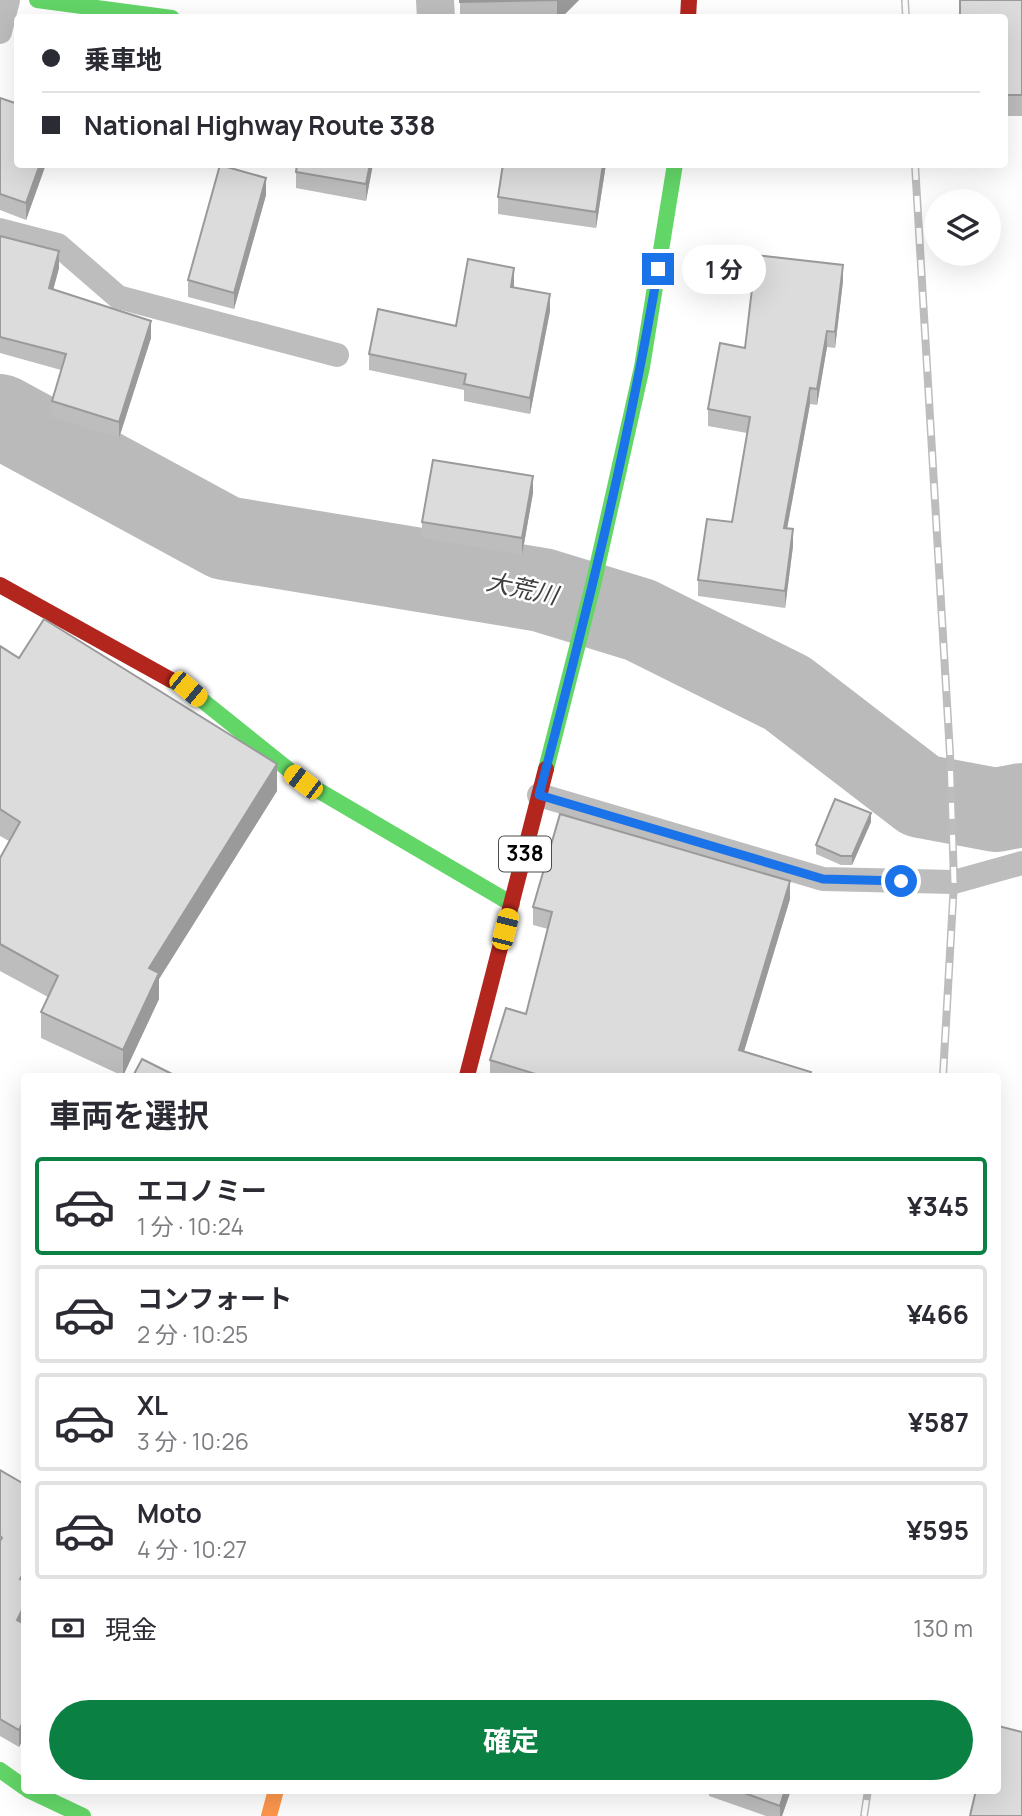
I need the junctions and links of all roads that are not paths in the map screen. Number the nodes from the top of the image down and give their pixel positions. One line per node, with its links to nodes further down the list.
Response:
1 (8, 0): 4 (lane)
2 (37, 0): 3 (main road)
3 (142, 14)
4 (0, 32)
5 (674, 168): 9 (main road, 338)
6 (0, 230): 7 (lane)
7 (337, 355)
8 (0, 585): 11 (main road)
9 (539, 795): 10 (lane); 11 (main road, 338)
10 (1022, 863)
11 (512, 904): 12 (main road, 338)
12 (468, 1073)
13 (0, 1770): 14 (main road)
14 (21, 1785)
15 (37, 1794): 17 (main road)
16 (275, 1794): 18 (main road)
17 (83, 1816)
18 (269, 1816)

